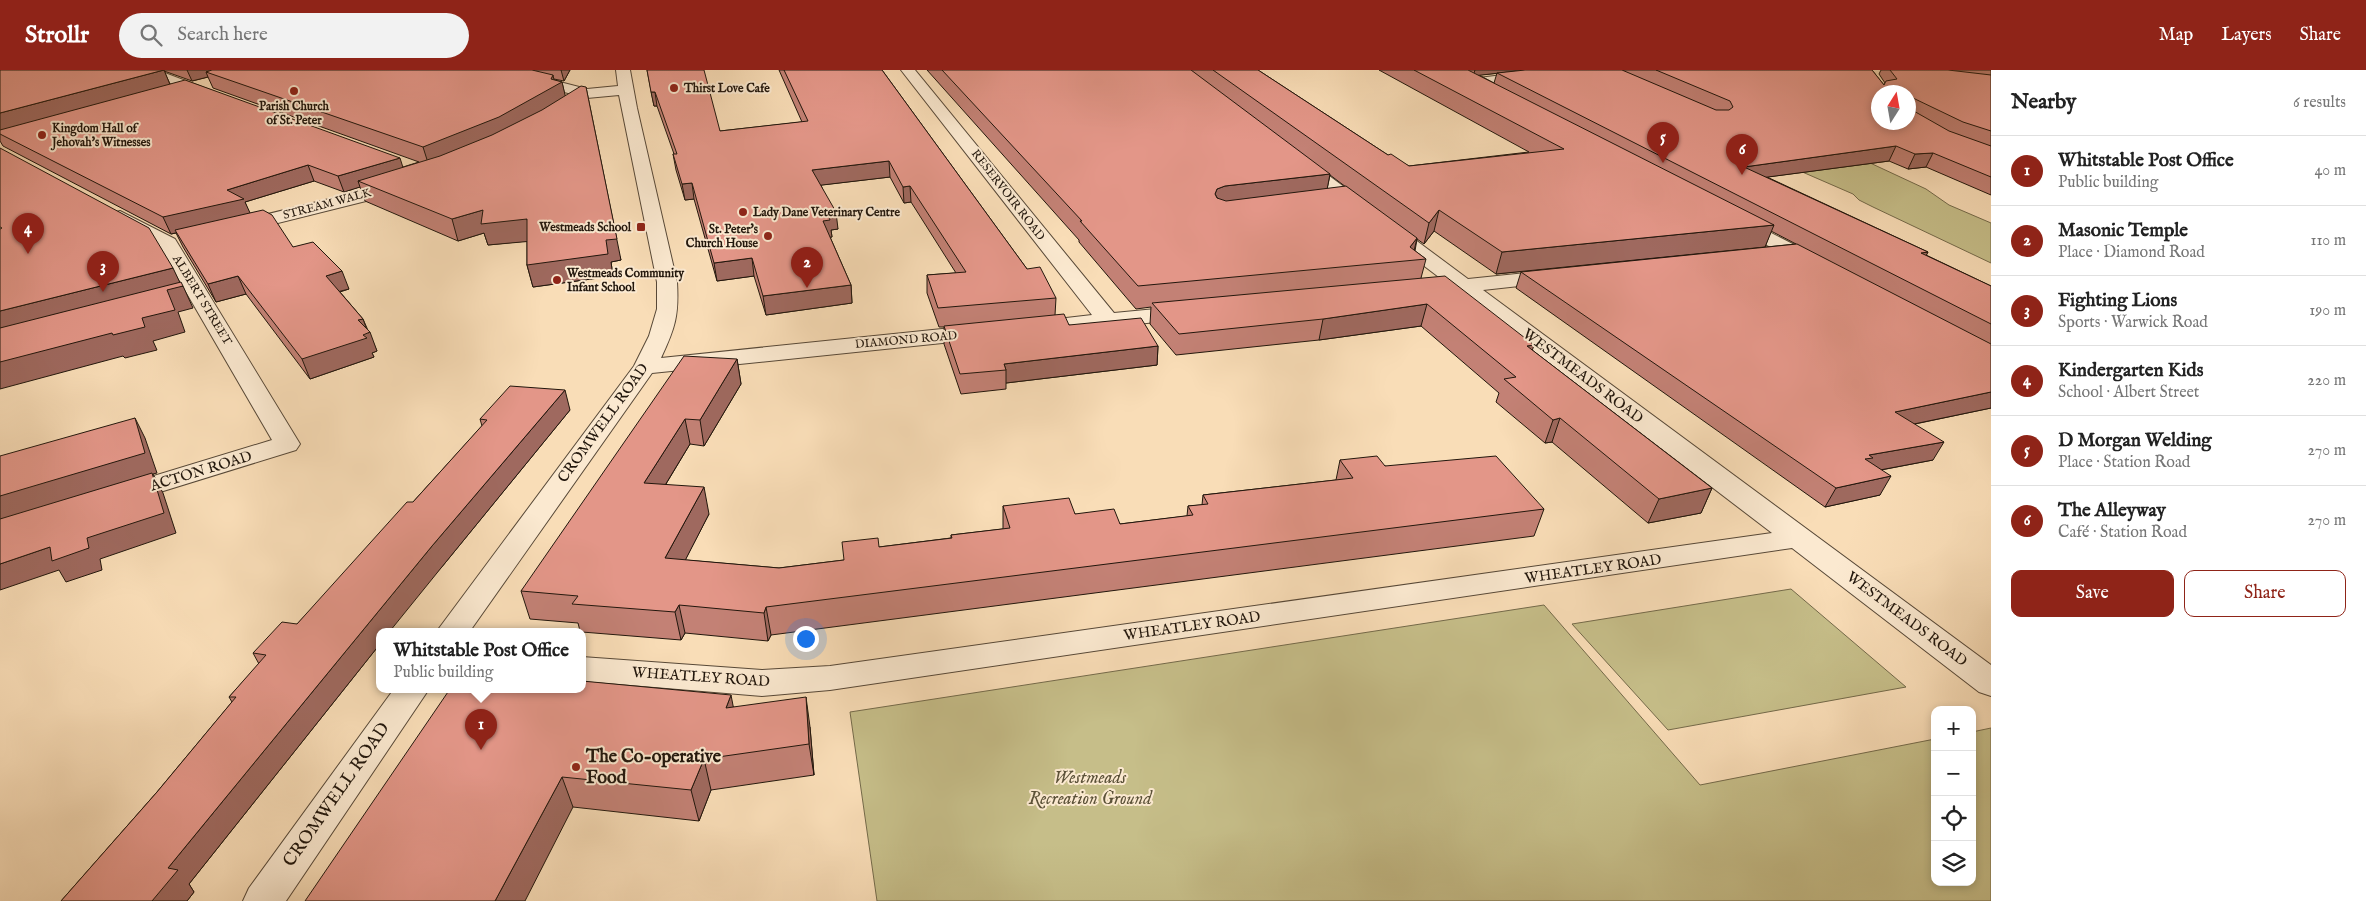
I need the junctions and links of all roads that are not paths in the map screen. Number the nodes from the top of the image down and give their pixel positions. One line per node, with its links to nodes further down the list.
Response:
1 (144, 70): 9 (street)
2 (497, 70): 11 (street)
3 (908, 70): 29 (street, RESERVOIR ROAD)
4 (1577, 70): 8 (street)
5 (1454, 74): 8 (street)
6 (217, 80): 9 (street)
7 (625, 80): 11 (street); 30 (street, CROMWELL ROAD)
8 (1471, 83): 12 (street)
9 (189, 88): 10 (street); 13 (street)
10 (170, 93)
11 (587, 94): 14 (street)
12 (1498, 97)
13 (226, 101)
14 (569, 107)
15 (1283, 150): 17 (street, WESTMEADS ROAD)
16 (411, 180): 21 (street, STREAM WALK)
17 (1348, 199): 18 (street); 26 (street, WESTMEADS ROAD)
18 (1319, 202)
19 (101, 206): 31 (street, ALBERT STREET)
20 (1717, 211): 22 (street)
21 (216, 232)
22 (1793, 252): 23 (street); 24 (street)
23 (1755, 256)
24 (1828, 270)
25 (1571, 275): 26 (street)
26 (1463, 286): 27 (street); 33 (street, WESTMEADS ROAD)
27 (1404, 292)
28 (1207, 312): 29 (street, DIAMOND ROAD)
29 (1108, 321): 30 (street, DIAMOND ROAD)
30 (645, 367): 34 (street, CROMWELL ROAD)
31 (287, 444): 32 (street, ACTON ROAD)
32 (102, 501)
33 (1800, 538): 35 (street, WHEATLEY ROAD); 36 (street, WESTMEADS ROAD)
34 (455, 628)
35 (586, 669)
36 (1991, 682)
37 (409, 693): 38 (street, CROMWELL ROAD)
38 (263, 901)

